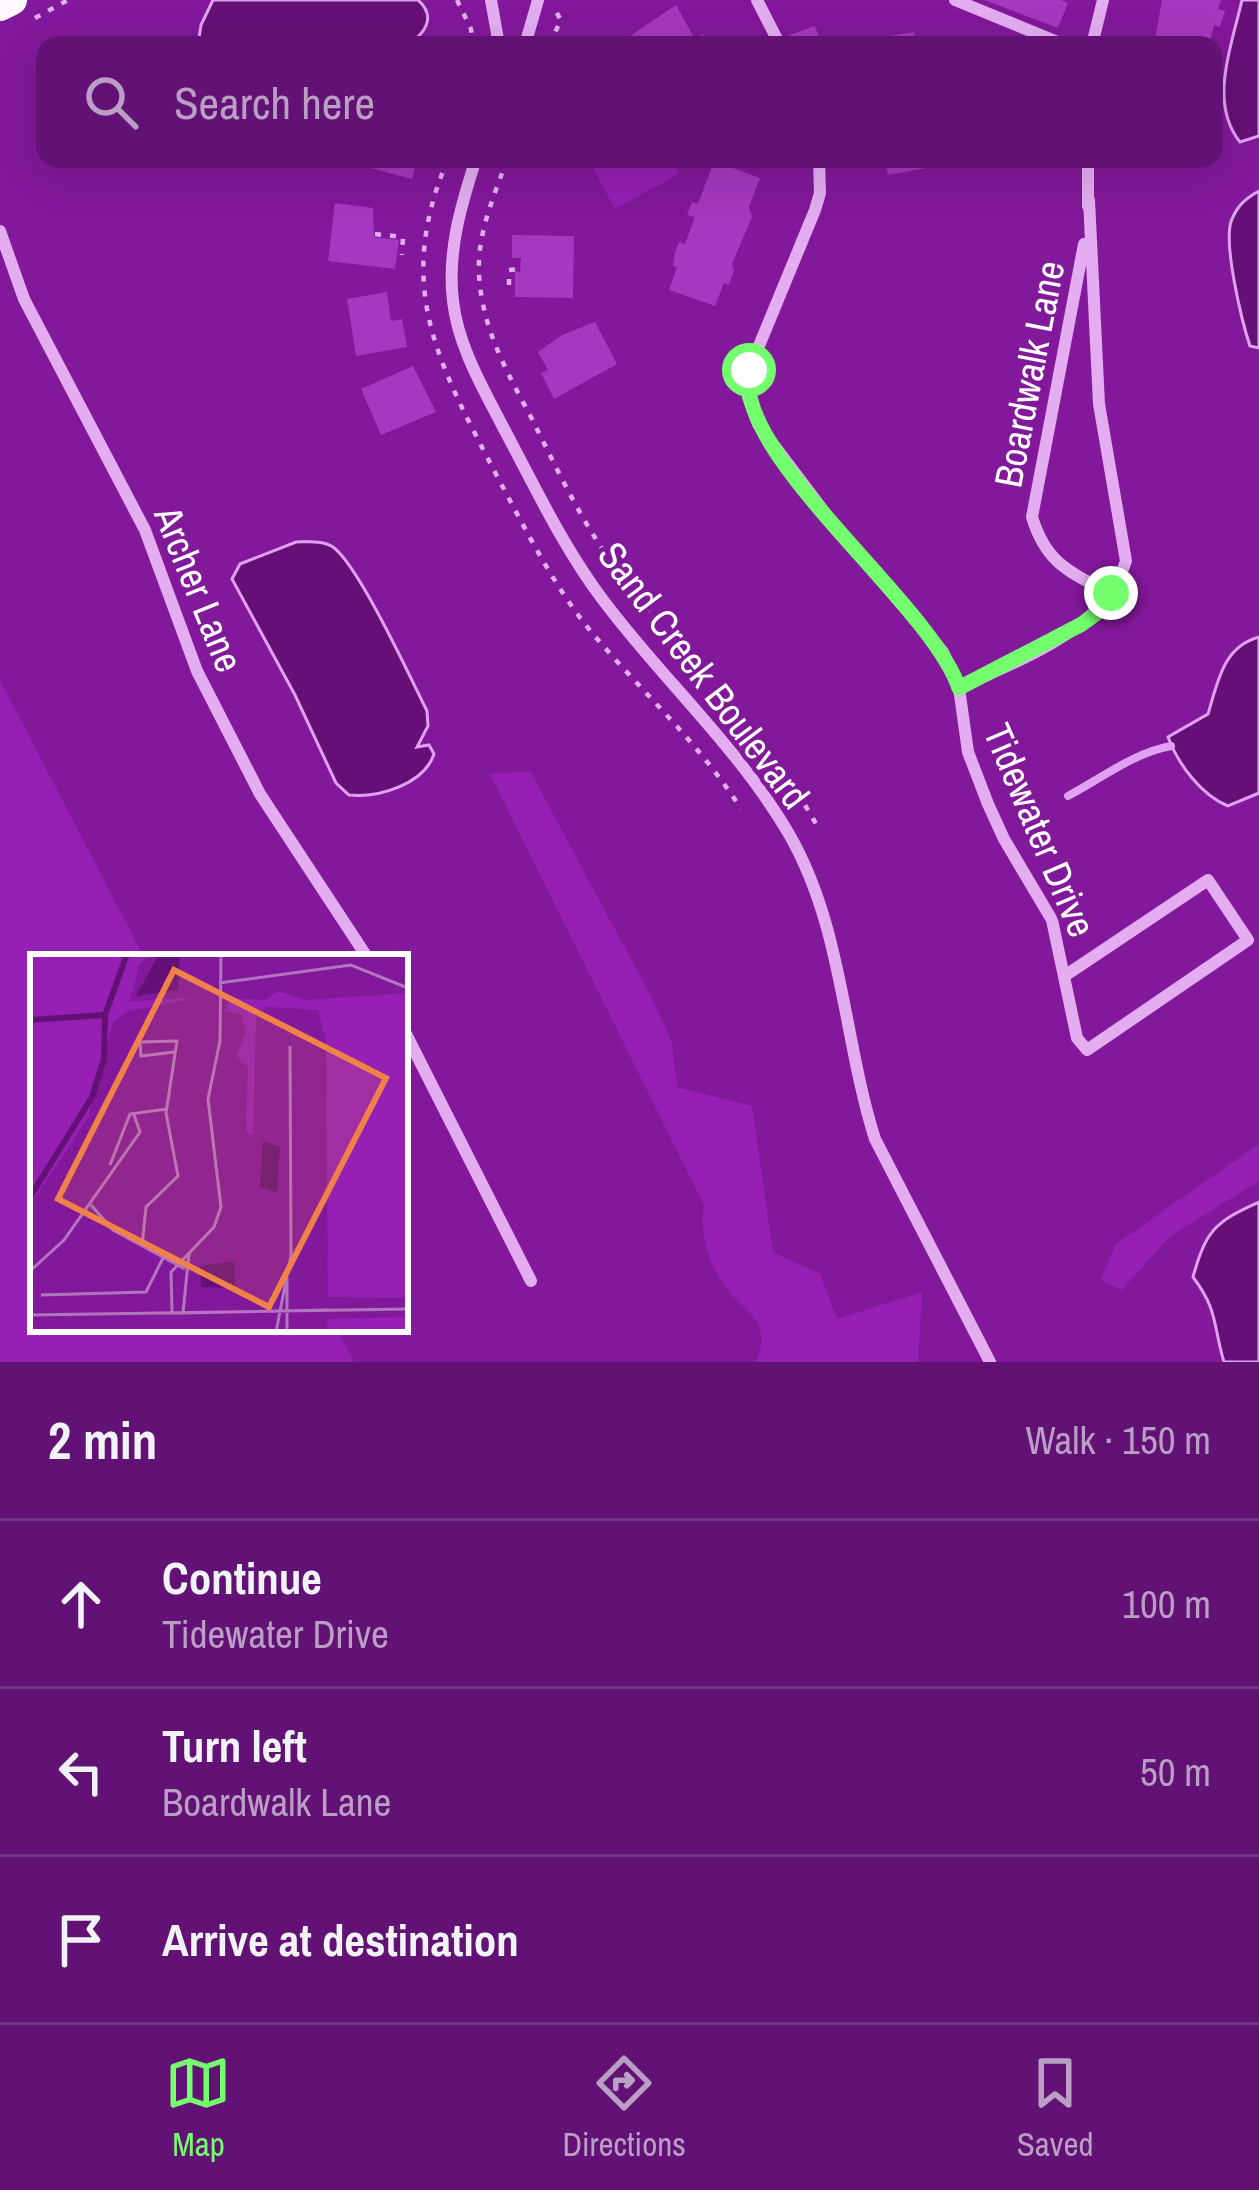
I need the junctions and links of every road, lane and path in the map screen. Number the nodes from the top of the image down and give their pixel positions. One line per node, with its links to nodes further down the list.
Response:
1 (12, 0): 9 (main road)
2 (457, 0): 10 (path)
3 (491, 0): 11 (street)
4 (538, 0): 12 (street)
5 (549, 0): 13 (path)
6 (757, 0): 14 (street)
7 (956, 0): 15 (street)
8 (1103, 0): 16 (street)
9 (0, 6)
10 (472, 36)
11 (497, 36)
12 (528, 36)
13 (553, 36)
14 (775, 36)
15 (1043, 36)
16 (1094, 36)
17 (473, 168): 34 (street, Sand Creek Boulevard)
18 (504, 168): 29 (path)
19 (819, 168): 28 (street, Tidewater Drive)
20 (1088, 168): 21 (street, Boardwalk Lane)
21 (1089, 200): 27 (street, Boardwalk Lane); 27 (street, Boardwalk Lane)
22 (0, 231): 30 (street, Archer Lane)
23 (375, 234): 24 (path)
24 (401, 255)
25 (520, 269): 26 (path)
26 (509, 285)
27 (1111, 593): 28 (street)
28 (959, 688): 31 (street, Tidewater Drive)
29 (816, 824)
30 (365, 954)
31 (1066, 975): 31 (street, Tidewater Drive)
32 (408, 1038): 33 (street)
33 (532, 1281)
34 (990, 1362)

